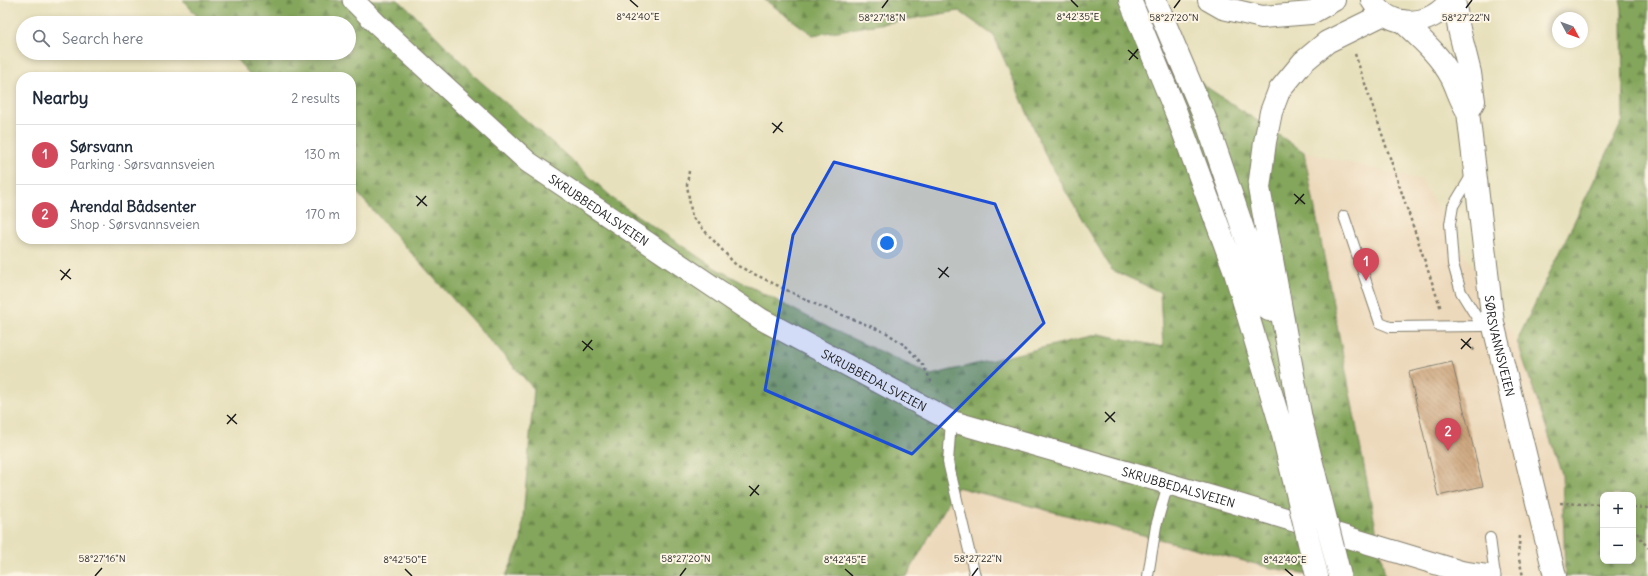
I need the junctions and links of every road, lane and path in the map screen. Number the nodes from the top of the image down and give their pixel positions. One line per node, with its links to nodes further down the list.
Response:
1 (353, 0): 14 (street, SKRUBBEDALSVEIEN)
2 (1130, 0): 15 (main road)
3 (1155, 0): 15 (main road)
4 (1209, 0): 5 (main road)
5 (1334, 0)
6 (1450, 0): 8 (main road)
7 (1454, 0): 9 (main road, SØRSVANNSVEIEN)
8 (1386, 12): 9 (main road, SØRSVANNSVEIEN); 15 (main road)
9 (1468, 112): 10 (main road, SØRSVANNSVEIEN)
10 (1475, 170): 13 (main road, SØRSVANNSVEIEN); 13 (lane)
11 (689, 171): 14 (path)
12 (1344, 216): 13 (lane)
13 (1488, 324): 17 (main road, SØRSVANNSVEIEN)
14 (951, 421): 16 (street, SKRUBBEDALSVEIEN); 25 (lane)
15 (1291, 421): 27 (main road, bridge); 28 (main road, bridge)
16 (1168, 484): 24 (street, SKRUBBEDALSVEIEN); 26 (lane)
17 (1538, 502): 18 (path); 31 (main road, SØRSVANNSVEIEN)
18 (1600, 505)
19 (1636, 507): 20 (path)
20 (1648, 508)
21 (1636, 532): 23 (path)
22 (1490, 538): 30 (lane)
23 (1648, 548)
24 (1464, 574): 29 (street, SKRUBBEDALSVEIEN)
25 (975, 576)
26 (1148, 576)
27 (1317, 576)
28 (1340, 576)
29 (1490, 576)
30 (1495, 576)
31 (1555, 576)

